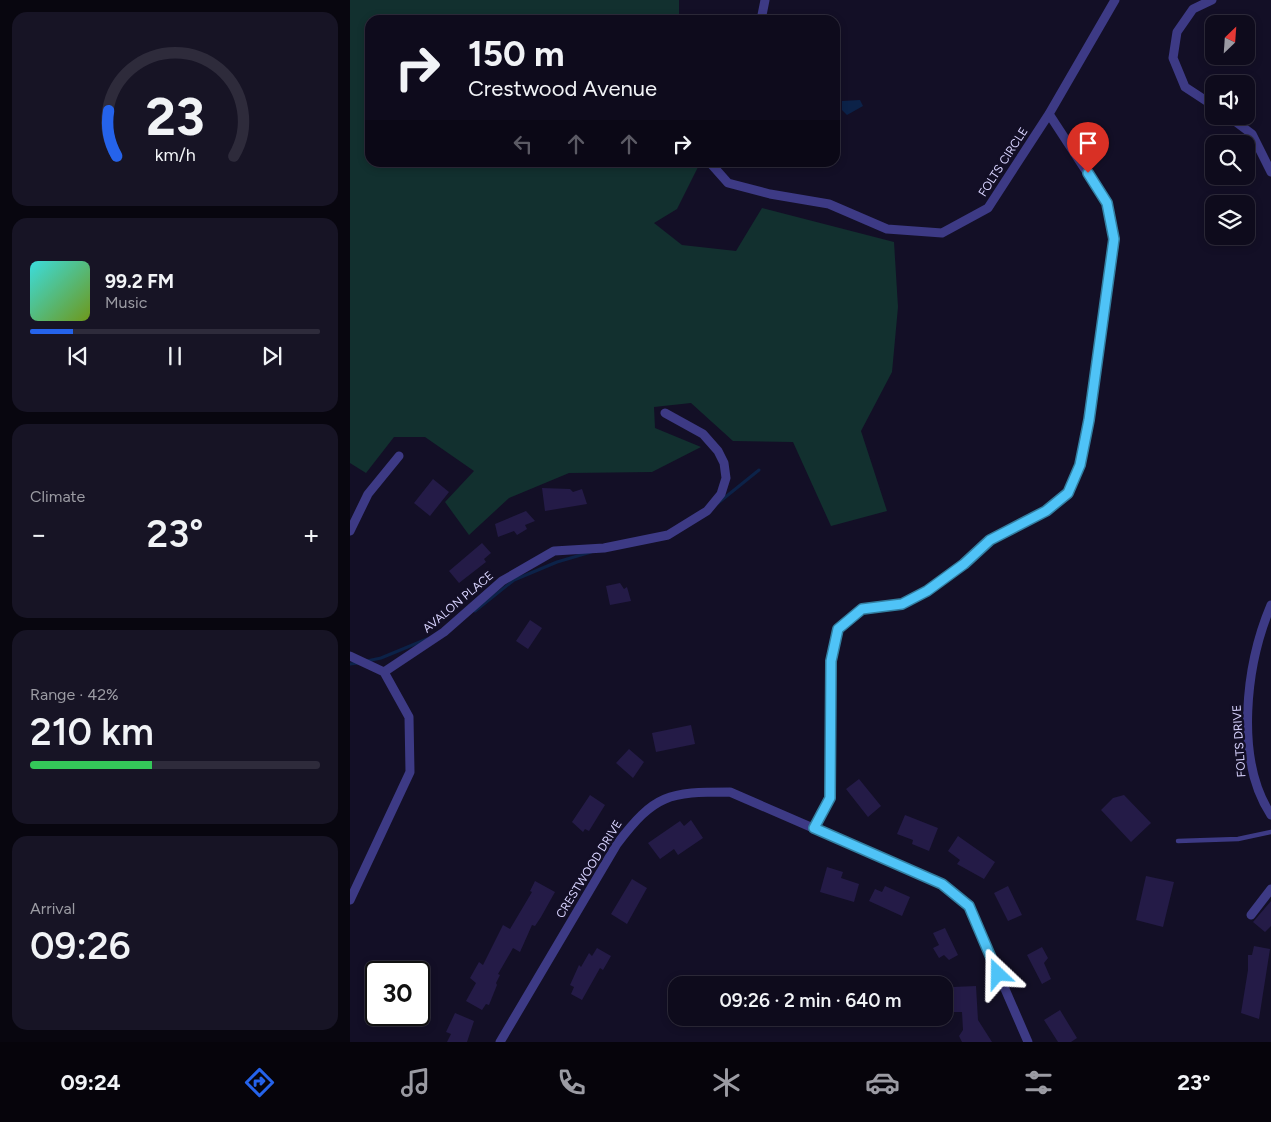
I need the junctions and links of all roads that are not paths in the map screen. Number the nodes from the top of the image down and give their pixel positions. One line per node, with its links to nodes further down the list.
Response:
1 (765, 0): 4 (street)
2 (1115, 0): 6 (street, FOLTS CIRCLE)
3 (1212, 0): 5 (street)
4 (762, 15)
5 (1205, 100)
6 (1049, 114): 8 (street, FOLTS CIRCLE); 17 (street)
7 (1240, 125): 9 (street)
8 (714, 167)
9 (1271, 172)
10 (665, 413): 15 (street, AVALON PLACE)
11 (399, 456): 12 (street)
12 (350, 531)
13 (1271, 605): 16 (street, FOLTS DRIVE)
14 (350, 656): 15 (street)
15 (384, 672): 21 (street)
16 (1271, 815)
17 (814, 828): 23 (street, CRESTWOOD DRIVE); 24 (street, CRESTWOOD DRIVE)
18 (1271, 832): 19 (lane)
19 (1178, 841)
20 (1271, 889): 22 (street)
21 (350, 900)
22 (1251, 914)
23 (500, 1042)
24 (1028, 1042)

